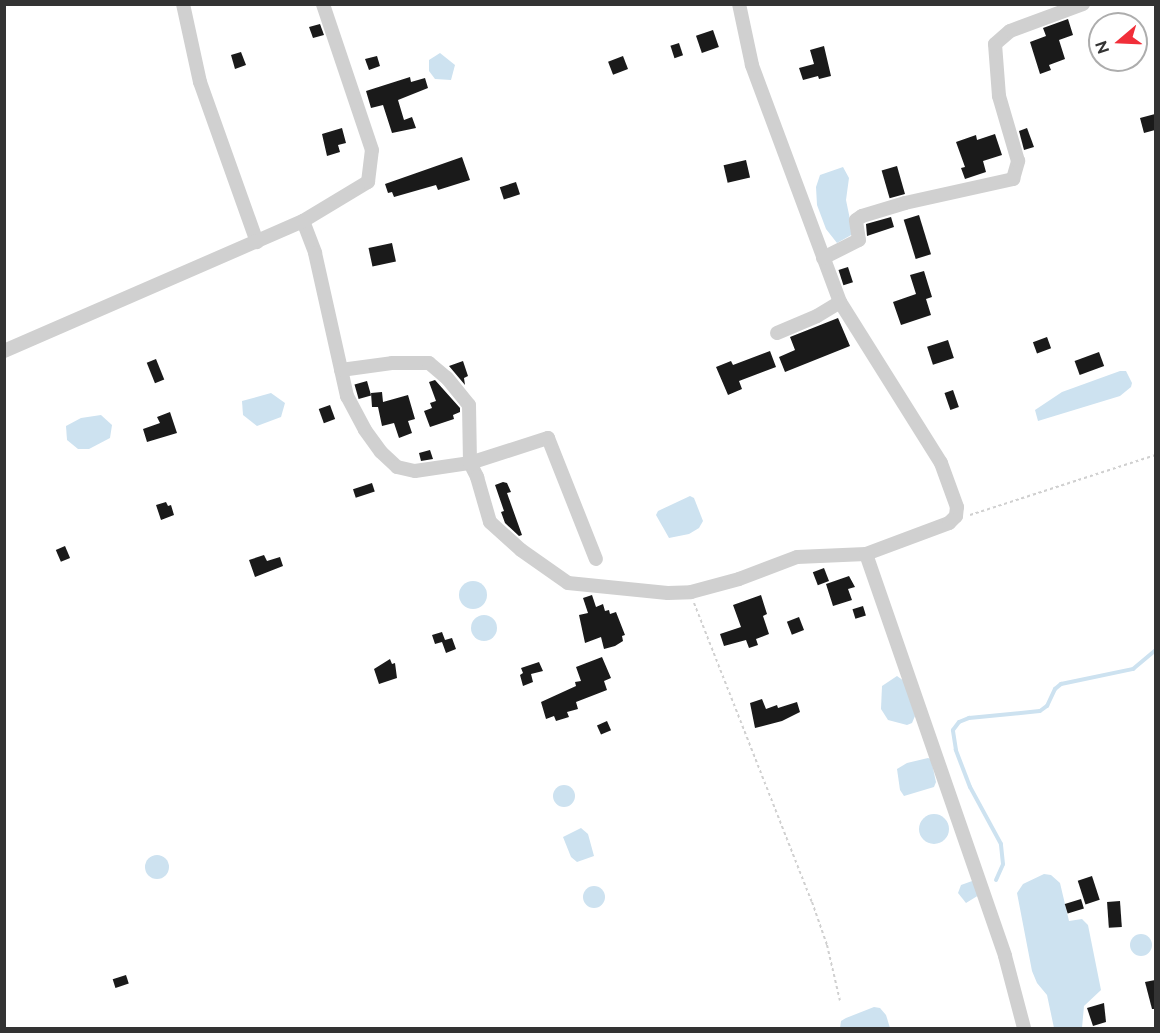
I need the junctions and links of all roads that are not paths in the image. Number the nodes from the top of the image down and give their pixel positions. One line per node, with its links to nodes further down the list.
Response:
1 (183, 4): 6 (street)
2 (323, 4): 5 (street)
3 (739, 4): 7 (street)
4 (1083, 4): 7 (street)
5 (303, 221): 6 (street); 11 (street)
6 (257, 242): 10 (street)
7 (823, 258): 8 (street)
8 (840, 302): 9 (street); 13 (street)
9 (777, 333)
10 (4, 351)
11 (340, 370): 12 (street); 12 (street)
12 (470, 463): 13 (street); 14 (street)
13 (866, 554): 15 (street)
14 (596, 559)
15 (1024, 1029)

